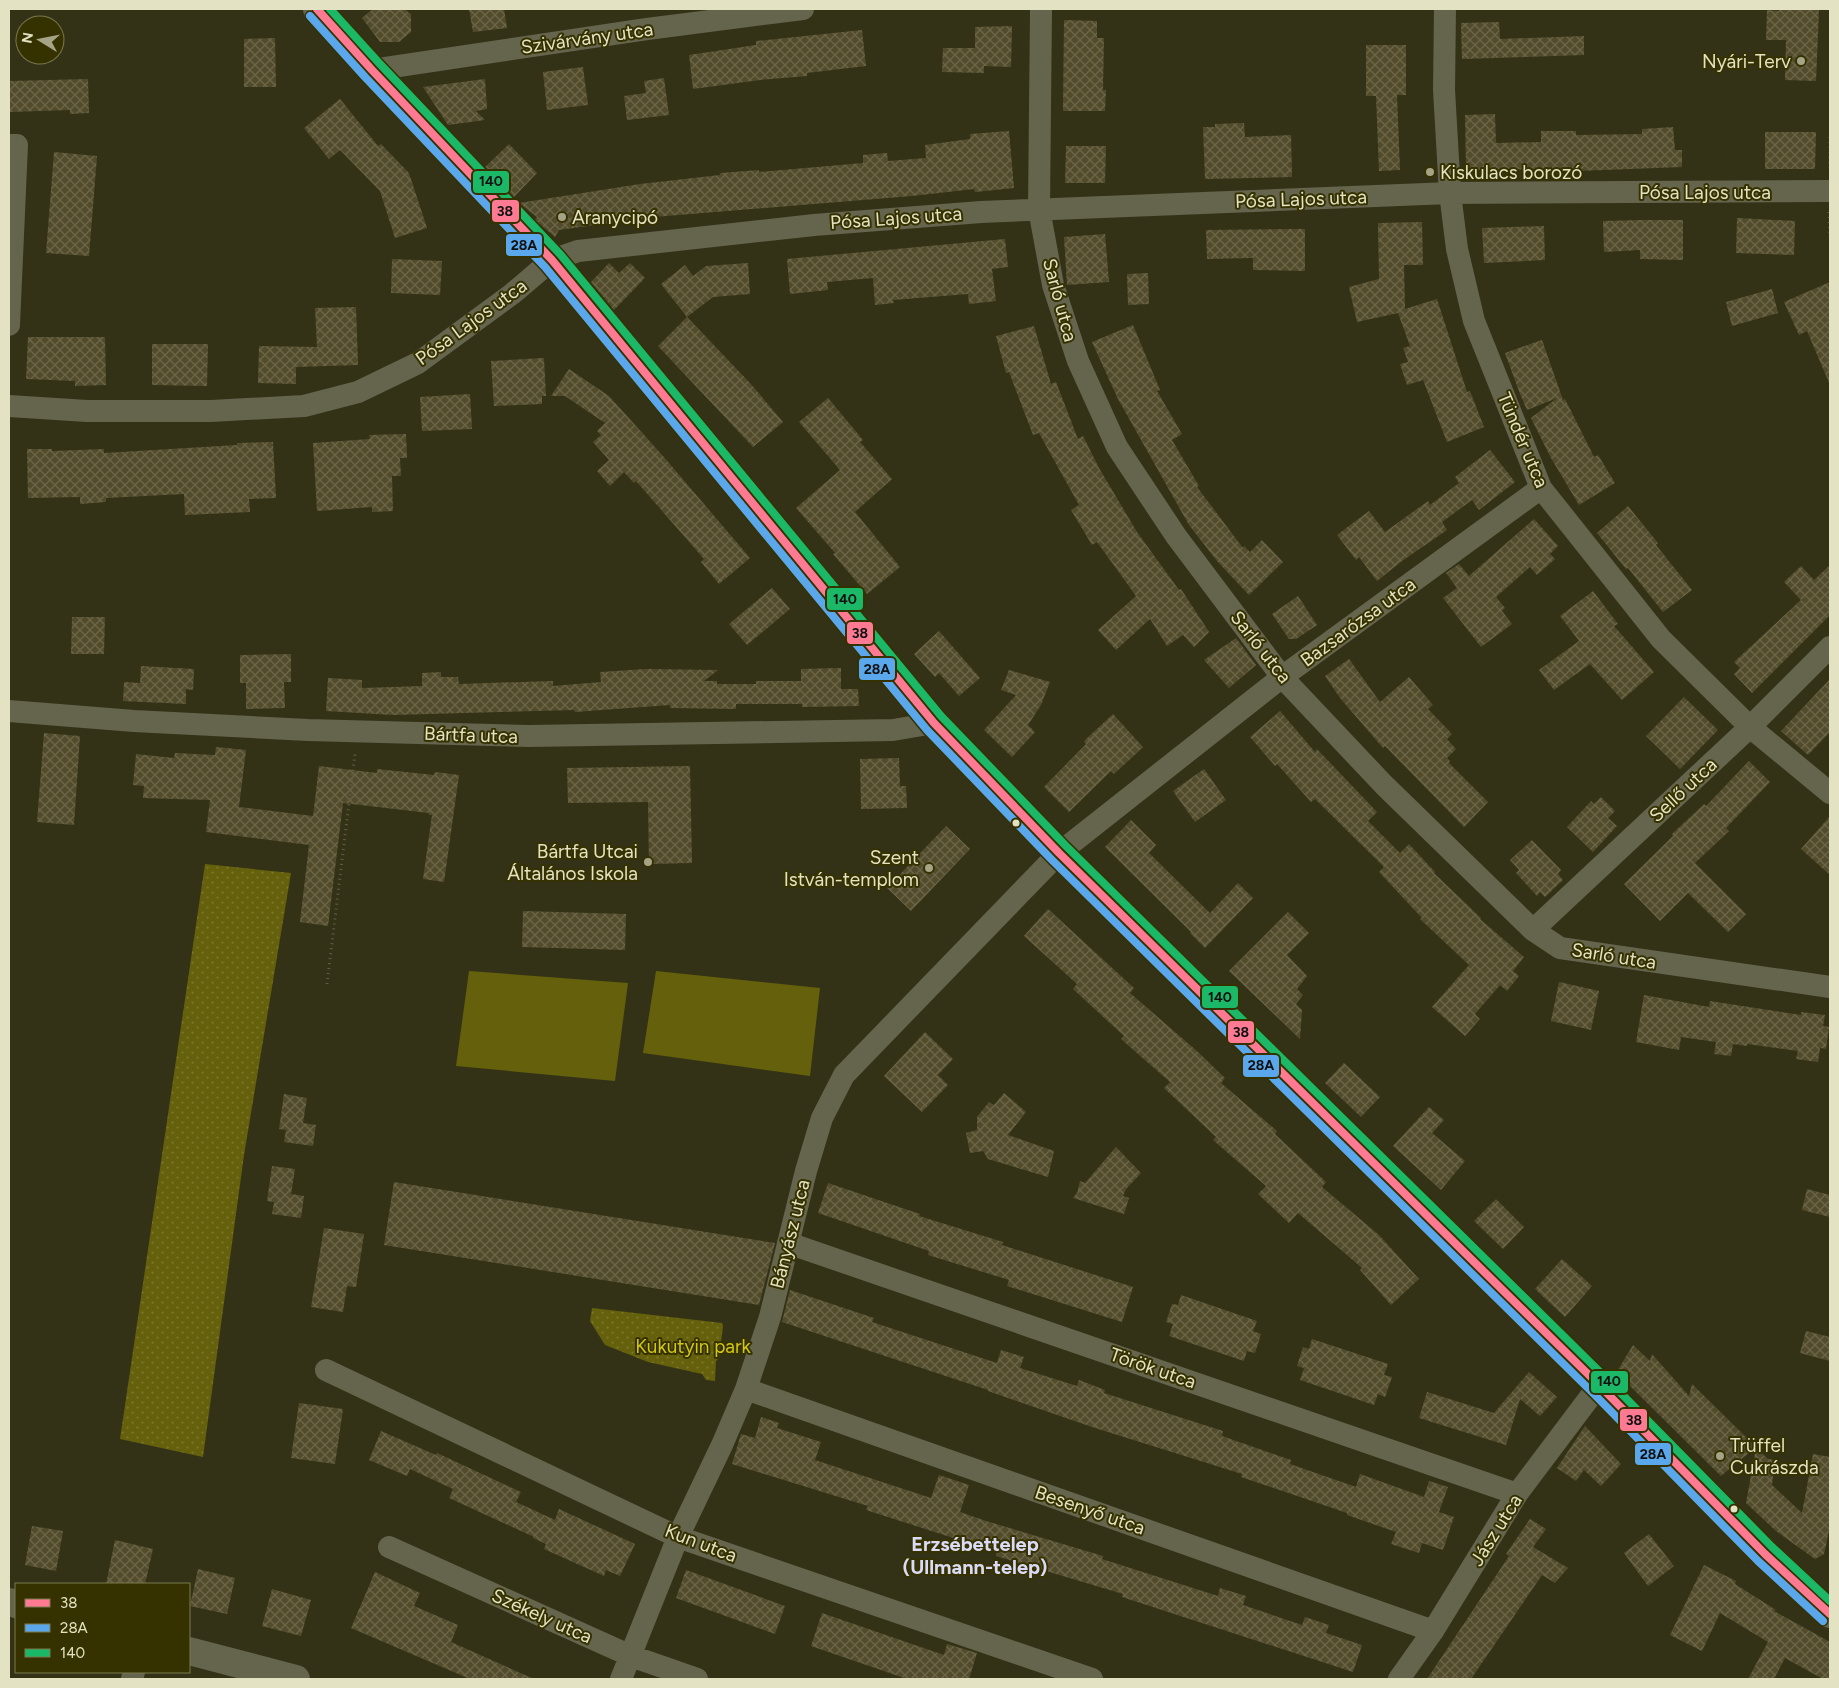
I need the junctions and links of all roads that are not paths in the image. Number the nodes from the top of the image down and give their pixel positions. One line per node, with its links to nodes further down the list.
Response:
1 (318, 9): 5 (street)
2 (803, 9): 5 (street, Szivárvány utca)
3 (1041, 9): 9 (street, Sarló utca)
4 (1445, 9): 8 (street, Tündér utca)
5 (372, 70): 10 (street)
6 (9, 145): 11 (street)
7 (1830, 191): 8 (street, Pósa Lajos utca)
8 (1450, 193): 9 (street, Pósa Lajos utca); 13 (street, Tündér utca)
9 (1039, 209): 10 (street, Pósa Lajos utca); 15 (street, Sarló utca)
10 (552, 260): 12 (street, Pósa Lajos utca); 17 (street)
11 (9, 325)
12 (9, 406)
13 (1541, 488): 15 (street, Bazsarózsa utca); 18 (street, Tündér utca)
14 (1830, 646): 18 (street, Sellő utca)
15 (1282, 677): 20 (street, Bazsarózsa utca); 21 (street, Sarló utca)
16 (9, 711): 17 (street, Bártfa utca)
17 (934, 723): 20 (street)
18 (1750, 727): 19 (street, Tündér utca); 21 (street, Sellő utca)
19 (1830, 793)
20 (1060, 853): 23 (street, Bányász utca); 25 (street)
21 (1533, 930): 22 (street, Sarló utca)
22 (1830, 987)
23 (788, 1243): 26 (street, Bányász utca); 27 (street, Török utca)
24 (326, 1370): 28 (street, Kun utca)
25 (1599, 1385): 27 (street, Jász utca); 30 (street)
26 (746, 1389): 28 (street, Bányász utca); 31 (street, Besenyő utca)
27 (1517, 1494): 31 (street, Jász utca)
28 (678, 1536): 33 (street, Bányász utca); 37 (street, Kun utca)
29 (389, 1547): 33 (street, Székely utca)
30 (1829, 1605)
31 (1433, 1631): 38 (street, Jász utca)
32 (190, 1650): 34 (street)
33 (631, 1656): 35 (street, Bányász utca); 36 (street, Székely utca)
34 (296, 1679)
35 (620, 1679)
36 (697, 1679)
37 (1092, 1679)
38 (1399, 1679)

